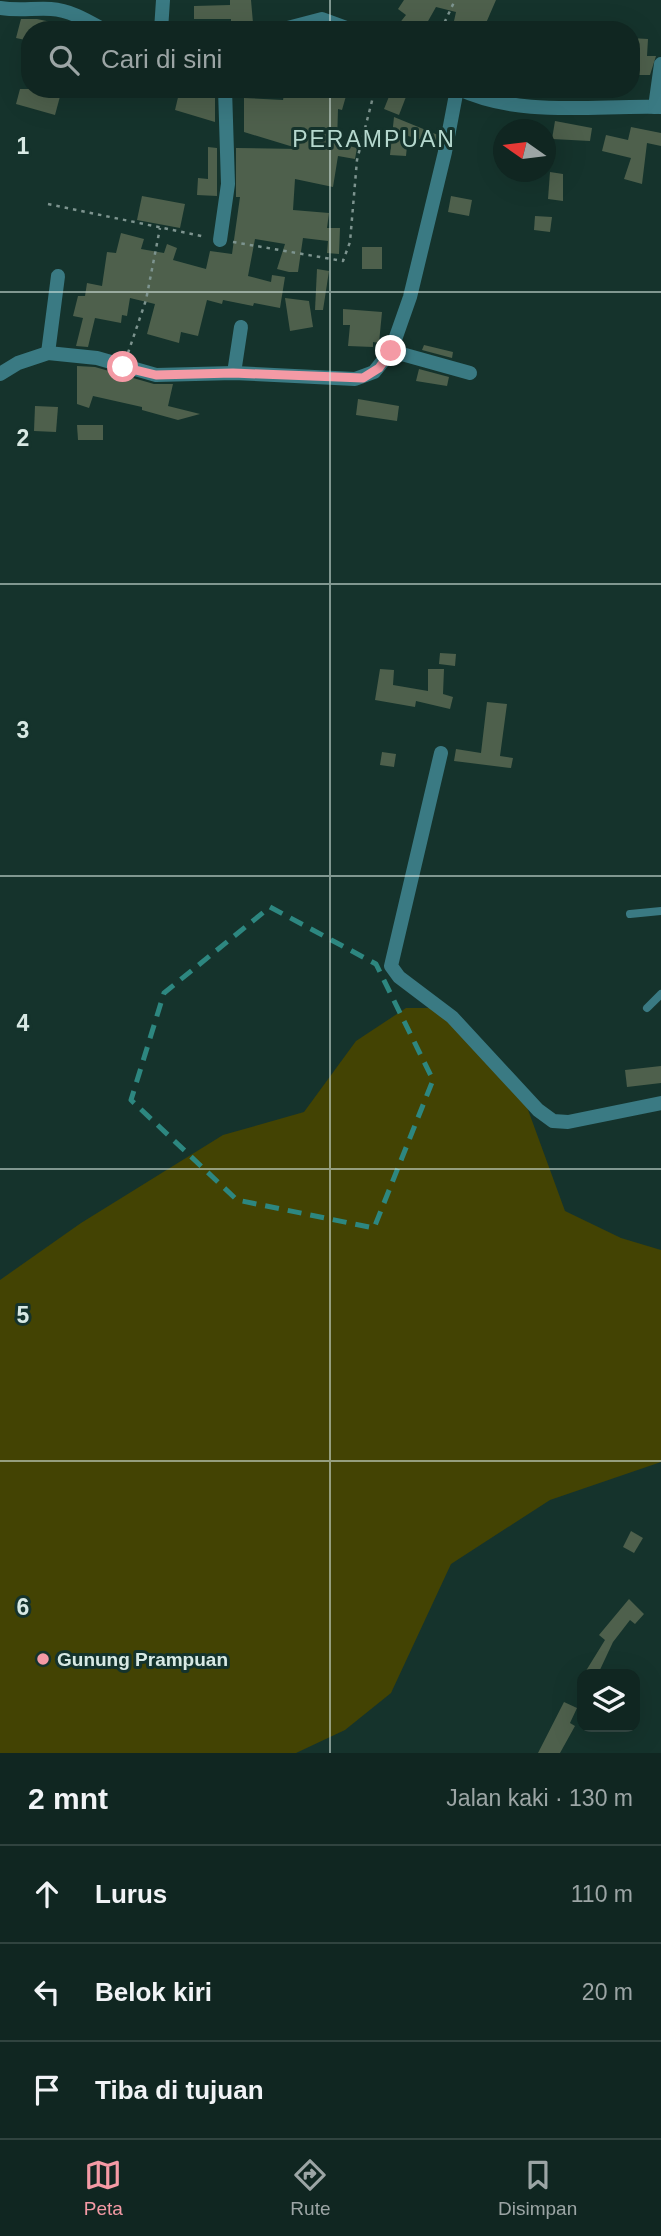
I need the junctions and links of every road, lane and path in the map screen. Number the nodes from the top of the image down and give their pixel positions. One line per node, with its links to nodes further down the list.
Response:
1 (163, 0): 5 (street)
2 (455, 0): 6 (path)
3 (0, 8): 4 (street)
4 (87, 21)
5 (162, 21)
6 (445, 21)
7 (661, 64): 12 (street)
8 (225, 98): 15 (street)
9 (373, 98): 15 (path)
10 (456, 98): 18 (street)
11 (477, 98): 12 (street)
12 (658, 107)
13 (48, 204): 14 (path)
14 (160, 228): 15 (path); 20 (path)
15 (220, 240)
16 (58, 276): 19 (street)
17 (241, 327): 21 (street)
18 (391, 351): 21 (street); 22 (street)
19 (48, 354): 20 (street); 23 (street)
20 (123, 367): 21 (street)
21 (233, 373)
22 (470, 373)
23 (0, 374)
24 (441, 752): 29 (street)
25 (661, 911): 26 (lane)
26 (630, 914)
27 (661, 994): 28 (lane)
28 (647, 1007)
29 (661, 1103)

